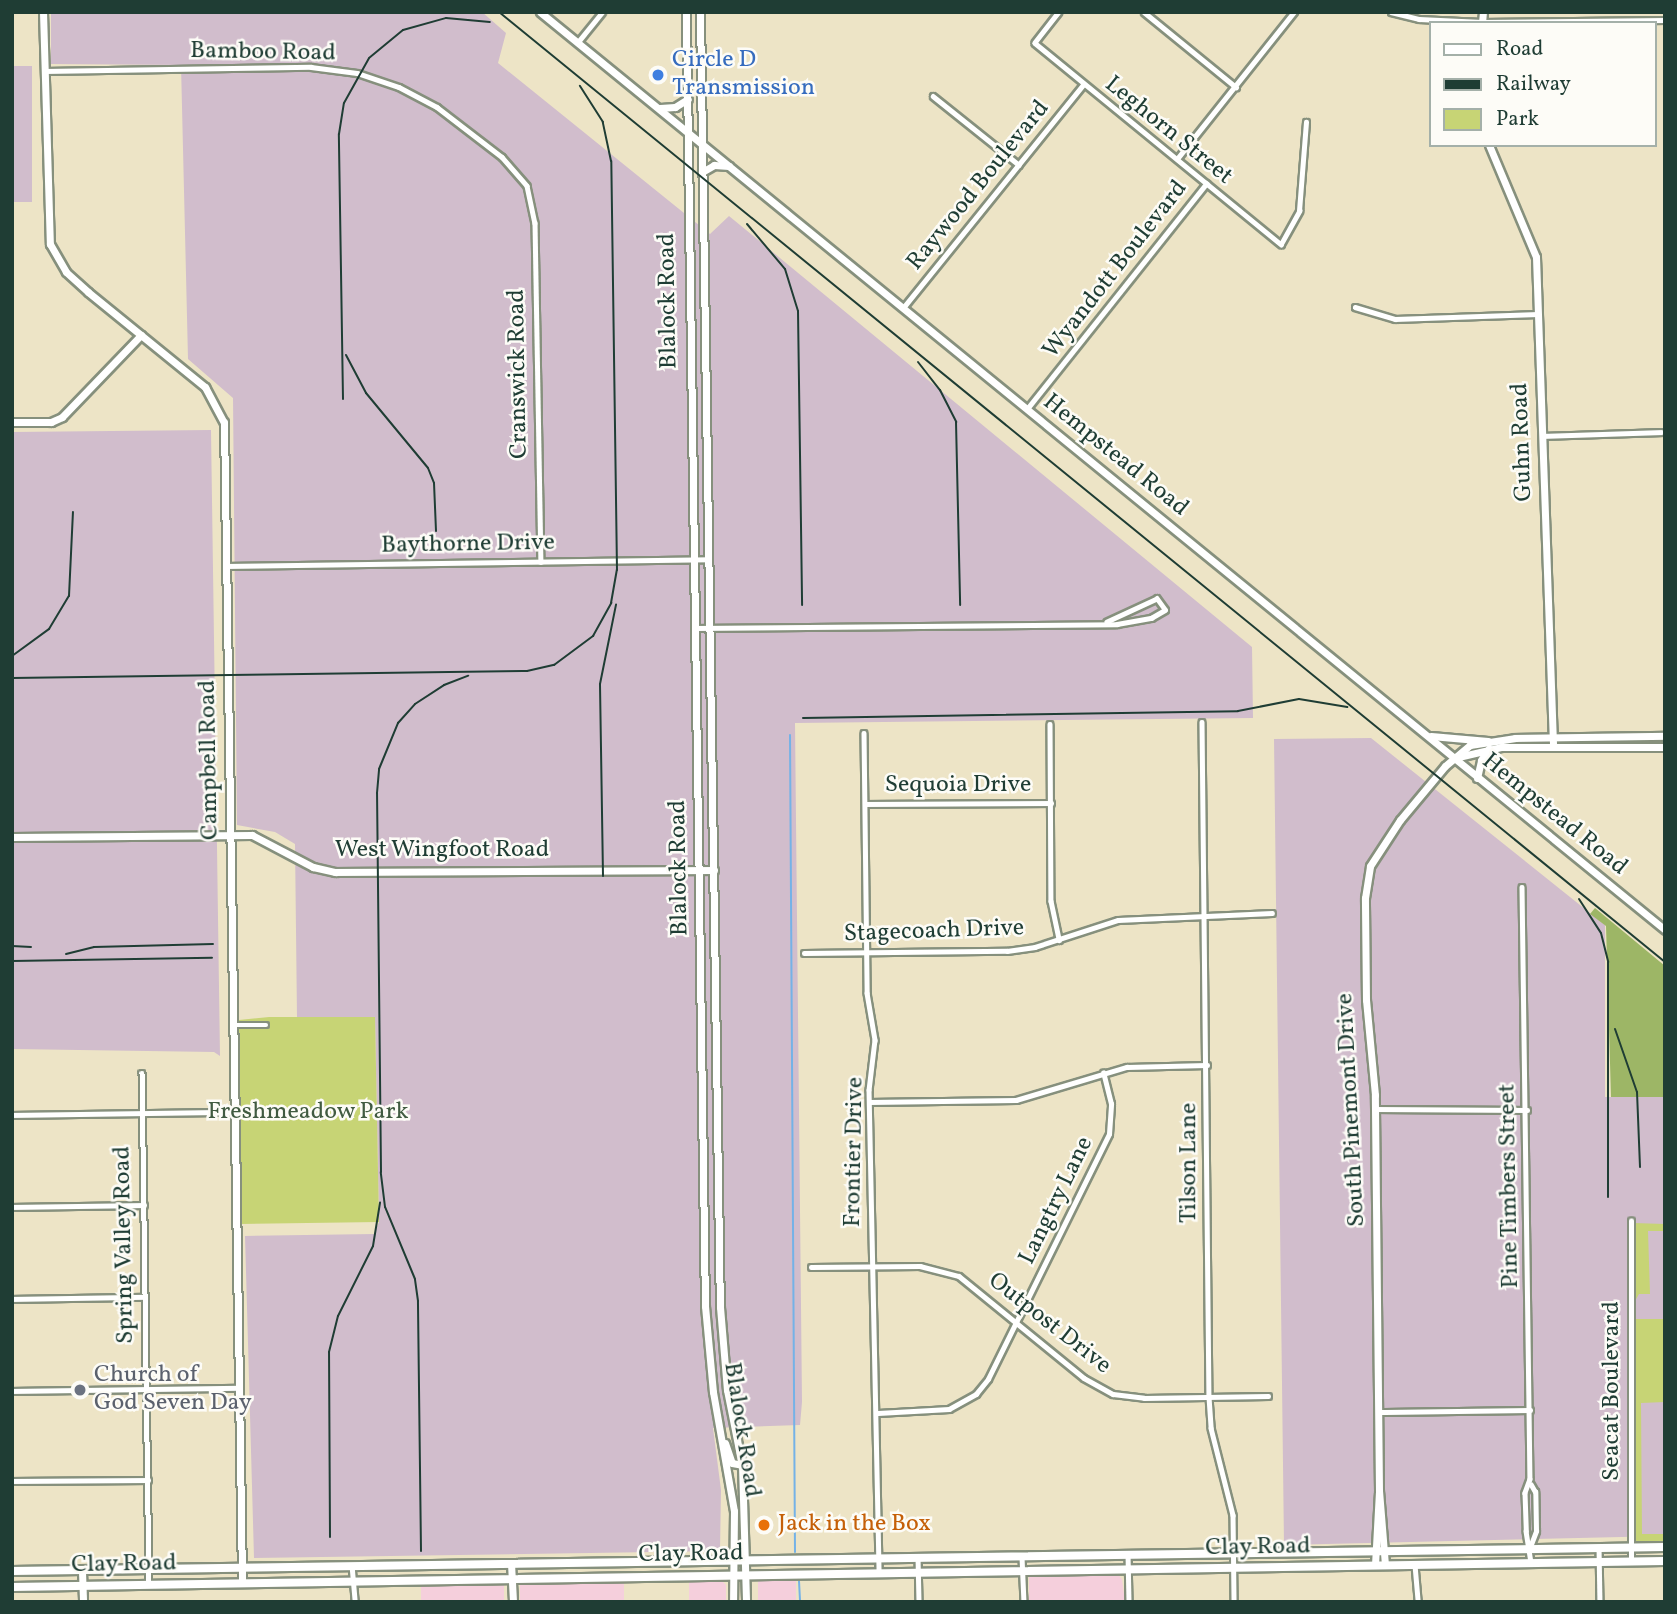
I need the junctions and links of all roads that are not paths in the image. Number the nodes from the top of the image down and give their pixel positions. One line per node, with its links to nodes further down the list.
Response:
1 (43, 12): 14 (main road, Campbell Road)
2 (540, 12): 13 (main road, Hempstead Road)
3 (602, 12): 13 (street)
4 (686, 12): 18 (main road, Blalock Road)
5 (700, 12): 22 (main road, Blalock Road)
6 (1059, 12): 15 (street, Leghorn Street)
7 (1144, 12): 16 (street)
8 (1294, 12): 16 (street, Wyandott Boulevard)
9 (1391, 12): 11 (street)
10 (1665, 20): 12 (street)
11 (1461, 21)
12 (1574, 21)
13 (578, 43): 19 (main road, Hempstead Road)
14 (44, 71): 29 (street, Bamboo Road); 35 (main road, Campbell Road)
15 (1083, 85): 24 (street, Leghorn Street); 25 (street, Raywood Boulevard)
16 (1236, 87): 24 (street, Wyandott Boulevard)
17 (933, 96): 25 (street)
18 (688, 99): 19 (main road); 21 (main road, Blalock Road)
19 (659, 108): 21 (main road, Hempstead Road)
20 (1306, 122): 28 (street, Leghorn Street)
21 (688, 131): 22 (main road, Hempstead Road); 30 (main road, Blalock Road)
22 (702, 143): 26 (main road, Hempstead Road); 27 (main road, Blalock Road)
23 (1490, 147): 34 (main road, Guhn Road)
24 (1177, 159): 28 (street, Leghorn Street)
25 (1019, 165): 33 (street, Raywood Boulevard)
26 (730, 166): 27 (main road); 33 (main road, Hempstead Road)
27 (702, 172): 31 (main road, Blalock Road)
28 (1206, 184): 38 (street, Wyandott Boulevard)
29 (527, 187): 46 (street, Cranswick Road)
30 (687, 243): 31 (main road); 36 (main road, Blalock Road)
31 (703, 243): 37 (main road, Blalock Road)
32 (1355, 307): 34 (street)
33 (902, 308): 38 (main road, Hempstead Road)
34 (1539, 314): 41 (main road, Guhn Road)
35 (141, 335): 39 (main road); 47 (main road, Campbell Road)
36 (689, 347): 37 (main road); 42 (main road, Blalock Road)
37 (704, 347): 43 (main road, Blalock Road)
38 (1027, 409): 54 (main road, Hempstead Road)
39 (12, 422)
40 (1661, 432): 41 (street)
41 (1541, 436): 56 (main road, Guhn Road)
42 (693, 453): 43 (main road); 44 (main road, Blalock Road)
43 (708, 453): 45 (main road, Blalock Road)
44 (694, 559): 45 (street, Baythorne Drive); 46 (street, Baythorne Drive); 49 (main road, Blalock Road)
45 (709, 559): 50 (main road, Blalock Road)
46 (541, 562): 47 (street, Baythorne Drive)
47 (227, 566): 65 (main road, Campbell Road)
48 (1107, 622): 48 (street); 50 (street)
49 (695, 628): 50 (street); 57 (main road, Blalock Road)
50 (710, 628): 58 (main road, Blalock Road)
51 (1202, 722): 71 (street, Tilson Lane)
52 (1050, 724): 63 (street)
53 (864, 733): 64 (street, Frontier Drive)
54 (1430, 736): 59 (main road); 61 (main road, Hempstead Road)
55 (1665, 736): 56 (main road)
56 (1553, 742): 59 (main road); 60 (main road)
57 (696, 744): 58 (main road); 67 (main road, Blalock Road)
58 (712, 744): 68 (main road, Blalock Road)
59 (1489, 744): 61 (main road); 62 (main road)
60 (1665, 747)
61 (1454, 758): 62 (main road, Hempstead Road); 86 (main road, South Pinemont Drive)
62 (1477, 778): 72 (main road, Hempstead Road)
63 (1051, 803): 64 (street, Sequoia Drive); 73 (street)
64 (866, 804): 74 (street, Frontier Drive)
65 (230, 834): 66 (main road, West Wingfoot Road); 67 (main road, West Wingfoot Road); 78 (main road, Campbell Road)
66 (12, 837)
67 (699, 870): 68 (main road, West Wingfoot Road); 76 (main road, Blalock Road)
68 (714, 870): 77 (main road, Blalock Road)
69 (1522, 887): 87 (street, Pine Timbers Street)
70 (1272, 913): 71 (street, Stagecoach Drive)
71 (1206, 914): 73 (street, Stagecoach Drive); 82 (street, Tilson Lane)
72 (1665, 930)
73 (1059, 940): 74 (street, Stagecoach Drive)
74 (867, 952): 75 (street, Stagecoach Drive); 85 (street, Frontier Drive)
75 (804, 953)
76 (700, 955): 77 (main road); 80 (main road, Blalock Road)
77 (715, 955): 81 (main road, Blalock Road)
78 (234, 1025): 79 (street); 88 (main road, Campbell Road)
79 (266, 1025)
80 (702, 1044): 81 (main road); 91 (main road, Blalock Road)
81 (717, 1044): 92 (main road, Blalock Road)
82 (1207, 1065): 84 (street); 111 (street, Tilson Lane)
83 (142, 1073): 89 (street, Spring Valley Road)
84 (1103, 1073): 85 (street); 104 (street, Langtry Lane)
85 (869, 1102): 99 (street, Frontier Drive)
86 (1376, 1109): 87 (street); 113 (main road, South Pinemont Drive)
87 (1527, 1110): 112 (street, Pine Timbers Street)
88 (235, 1112): 89 (street); 105 (main road, Campbell Road)
89 (142, 1113): 90 (street); 93 (street, Spring Valley Road)
90 (12, 1115)
91 (703, 1133): 92 (main road); 96 (main road, Blalock Road)
92 (717, 1133): 97 (main road, Blalock Road)
93 (144, 1205): 94 (street); 100 (street, Spring Valley Road)
94 (12, 1207)
95 (1631, 1221): 125 (street, Seacat Boulevard)
96 (704, 1224): 97 (main road); 102 (main road, Blalock Road)
97 (718, 1224): 103 (main road, Blalock Road)
98 (811, 1267): 99 (street, Outpost Drive)
99 (872, 1267): 104 (street, Outpost Drive); 114 (street, Frontier Drive)
100 (145, 1297): 101 (street); 106 (street, Spring Valley Road)
101 (12, 1299)
102 (705, 1306): 103 (main road); 109 (main road, Blalock Road)
103 (720, 1307): 107 (main road, Blalock Road)
104 (1017, 1323): 111 (street, Outpost Drive); 114 (street, Langtry Lane)
105 (239, 1388): 106 (street); 146 (main road, Campbell Road)
106 (146, 1390): 108 (street); 118 (street, Spring Valley Road)
107 (727, 1390): 109 (main road); 116 (main road, Blalock Road)
108 (12, 1391)
109 (713, 1392): 115 (main road, Blalock Road)
110 (1268, 1396): 111 (street, Outpost Drive)
111 (1209, 1397): 127 (street, Tilson Lane)
112 (1530, 1410): 113 (street); 120 (street, Pine Timbers Street)
113 (1379, 1412): 126 (main road, South Pinemont Drive)
114 (877, 1413): 131 (street, Frontier Drive)
115 (721, 1436): 116 (main road); 117 (main road, Blalock Road)
116 (742, 1465): 121 (main road, Blalock Road)
117 (729, 1479): 121 (main road); 134 (main road, Blalock Road)
118 (148, 1480): 119 (street); 148 (street, Spring Valley Road)
119 (12, 1481)
120 (1530, 1484): 123 (street, Pine Timbers Street); 123 (street, Pine Timbers Street)
121 (744, 1499): 133 (main road, Blalock Road)
122 (1665, 1546): 125 (main road, Clay Road)
123 (1530, 1547): 124 (main road, Clay Road); 126 (main road, Clay Road); 140 (street, Pine Timbers Street)
124 (1599, 1547): 125 (main road, Clay Road); 136 (street)
125 (1631, 1547): 137 (street, Seacat Boulevard)
126 (1380, 1549): 127 (main road, Clay Road); 144 (main road, South Pinemont Drive)
127 (1234, 1551): 128 (main road, Clay Road); 147 (street, Tilson Lane)
128 (1128, 1552): 130 (main road, Clay Road); 149 (street)
129 (918, 1555): 130 (main road, Clay Road); 131 (main road, Clay Road); 152 (street)
130 (1022, 1555): 153 (street)
131 (879, 1556): 132 (main road, Clay Road); 154 (street, Frontier Drive)
132 (820, 1557): 133 (main road, Clay Road); 155 (main road)
133 (746, 1559): 134 (main road, Clay Road); 158 (main road, Blalock Road)
134 (734, 1560): 135 (main road, Clay Road); 157 (main road, Blalock Road)
135 (663, 1561): 139 (main road, Clay Road); 156 (main road)
136 (1599, 1561): 137 (main road, Clay Road); 140 (main road, Clay Road); 177 (street)
137 (1631, 1561): 138 (main road, Clay Road)
138 (1665, 1561)
139 (601, 1562): 141 (main road, Clay Road); 159 (main road)
140 (1531, 1562): 142 (main road, Clay Road)
141 (511, 1563): 143 (main road, Clay Road); 160 (main road)
142 (1415, 1564): 144 (main road, Clay Road); 176 (street)
143 (352, 1565): 145 (main road, Clay Road); 162 (street)
144 (1380, 1565): 147 (main road, Clay Road)
145 (318, 1566): 146 (main road, Clay Road); 161 (main road)
146 (241, 1567): 148 (main road, Clay Road); 163 (main road, Campbell Road)
147 (1233, 1568): 149 (main road, Clay Road); 175 (street, Tilson Lane)
148 (149, 1569): 151 (main road, Clay Road); 164 (street, Spring Valley Road)
149 (1128, 1569): 153 (main road, Clay Road); 174 (street)
150 (12, 1571): 151 (main road, Clay Road)
151 (82, 1571): 165 (main road)
152 (919, 1571): 153 (main road, Clay Road); 154 (main road, Clay Road); 172 (street)
153 (1023, 1571): 173 (street)
154 (879, 1572): 155 (main road, Clay Road)
155 (820, 1573): 158 (main road, Clay Road)
156 (663, 1574): 157 (main road, Clay Road); 159 (main road, Clay Road)
157 (733, 1574): 158 (main road, Clay Road); 170 (main road, Blalock Road)
158 (746, 1574): 171 (main road, Blalock Road)
159 (601, 1576): 160 (main road, Clay Road)
160 (513, 1577): 162 (main road, Clay Road); 169 (main road)
161 (314, 1580): 162 (main road, Clay Road); 163 (main road, Clay Road)
162 (354, 1580): 168 (street)
163 (242, 1582): 164 (main road, Clay Road)
164 (149, 1584): 165 (main road, Clay Road)
165 (83, 1586): 166 (main road, Clay Road); 167 (main road)
166 (12, 1587)
167 (83, 1602)
168 (355, 1602)
169 (513, 1602)
170 (733, 1602)
171 (747, 1602)
172 (919, 1602)
173 (1024, 1602)
174 (1129, 1602)
175 (1234, 1602)
176 (1418, 1602)
177 (1600, 1602)

